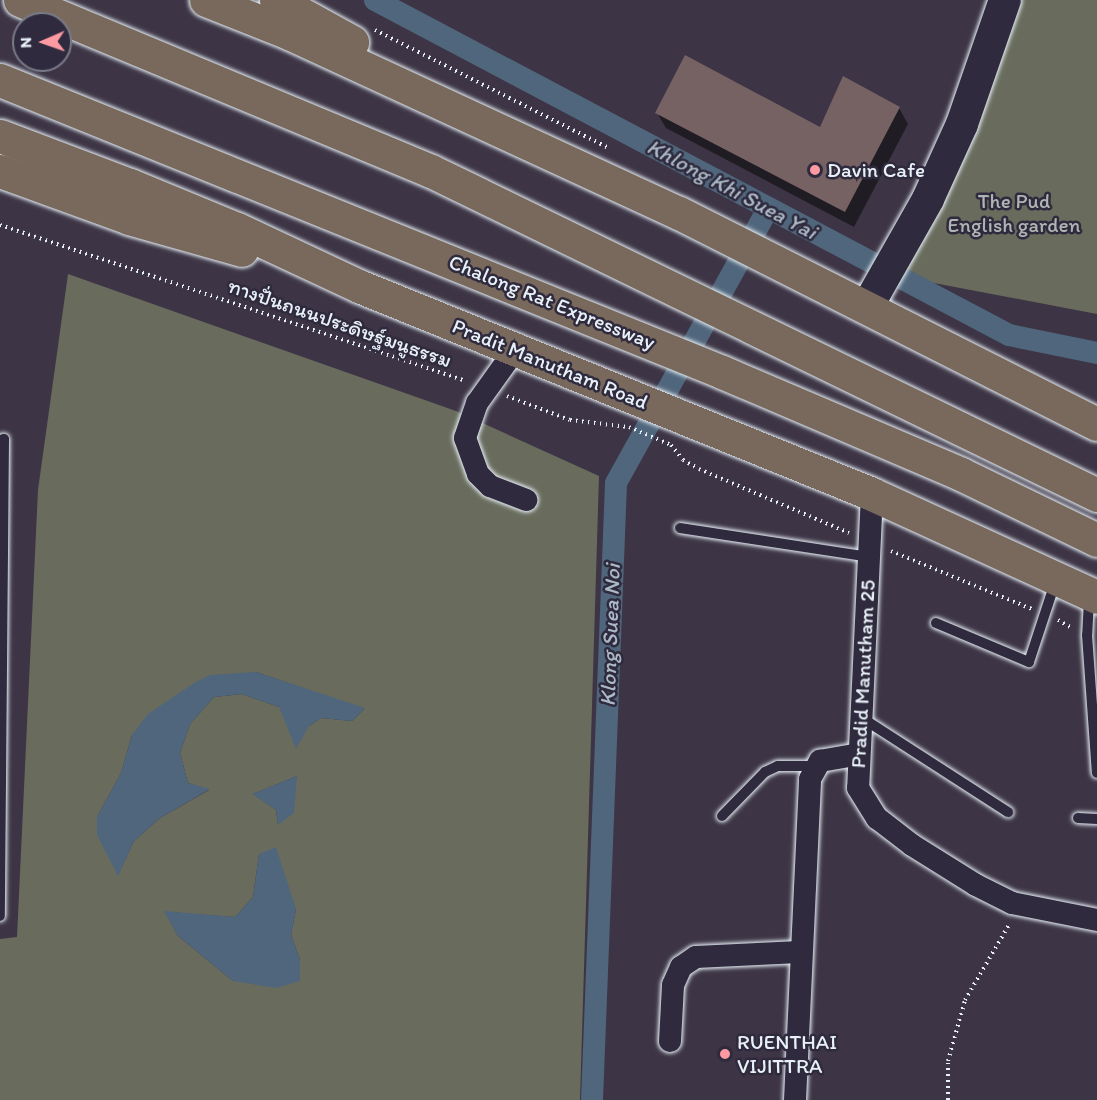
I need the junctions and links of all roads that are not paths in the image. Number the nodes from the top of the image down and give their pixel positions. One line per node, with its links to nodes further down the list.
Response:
1 (20, 0): 15 (main road)
2 (206, 0): 6 (main road)
3 (276, 0): 6 (main road)
4 (1005, 0): 9 (street)
5 (0, 80): 18 (main road, Chalong Rat Expressway)
6 (492, 127): 9 (main road)
7 (0, 136): 10 (main road, Pradit Manutham Road)
8 (0, 171): 10 (main road)
9 (881, 284): 12 (main road)
10 (361, 287): 11 (main road, Pradit Manutham Road)
11 (515, 350): 14 (main road, Pradit Manutham Road); 16 (street)
12 (1097, 424)
13 (0, 440): 31 (lane)
14 (872, 494): 19 (street, Pradid Manutham 25); 20 (main road, Pradit Manutham Road)
15 (1097, 495)
16 (526, 500)
17 (680, 528): 19 (lane)
18 (1097, 540)
19 (869, 557): 23 (street, Pradid Manutham 25)
20 (1057, 577): 21 (main road, Pradit Manutham Road); 22 (lane)
21 (1093, 595): 26 (lane)
22 (936, 623)
23 (862, 718): 24 (street, Pradid Manutham 25); 27 (lane)
24 (858, 754): 25 (street); 32 (street, Pradid Manutham 25)
25 (814, 766): 28 (lane); 33 (street)
26 (1097, 773)
27 (1008, 812)
28 (722, 816)
29 (1078, 818): 30 (lane)
30 (1097, 819)
31 (0, 916)
32 (1097, 920)
33 (799, 952): 34 (street); 35 (street)
34 (670, 1041)
35 (795, 1100)

